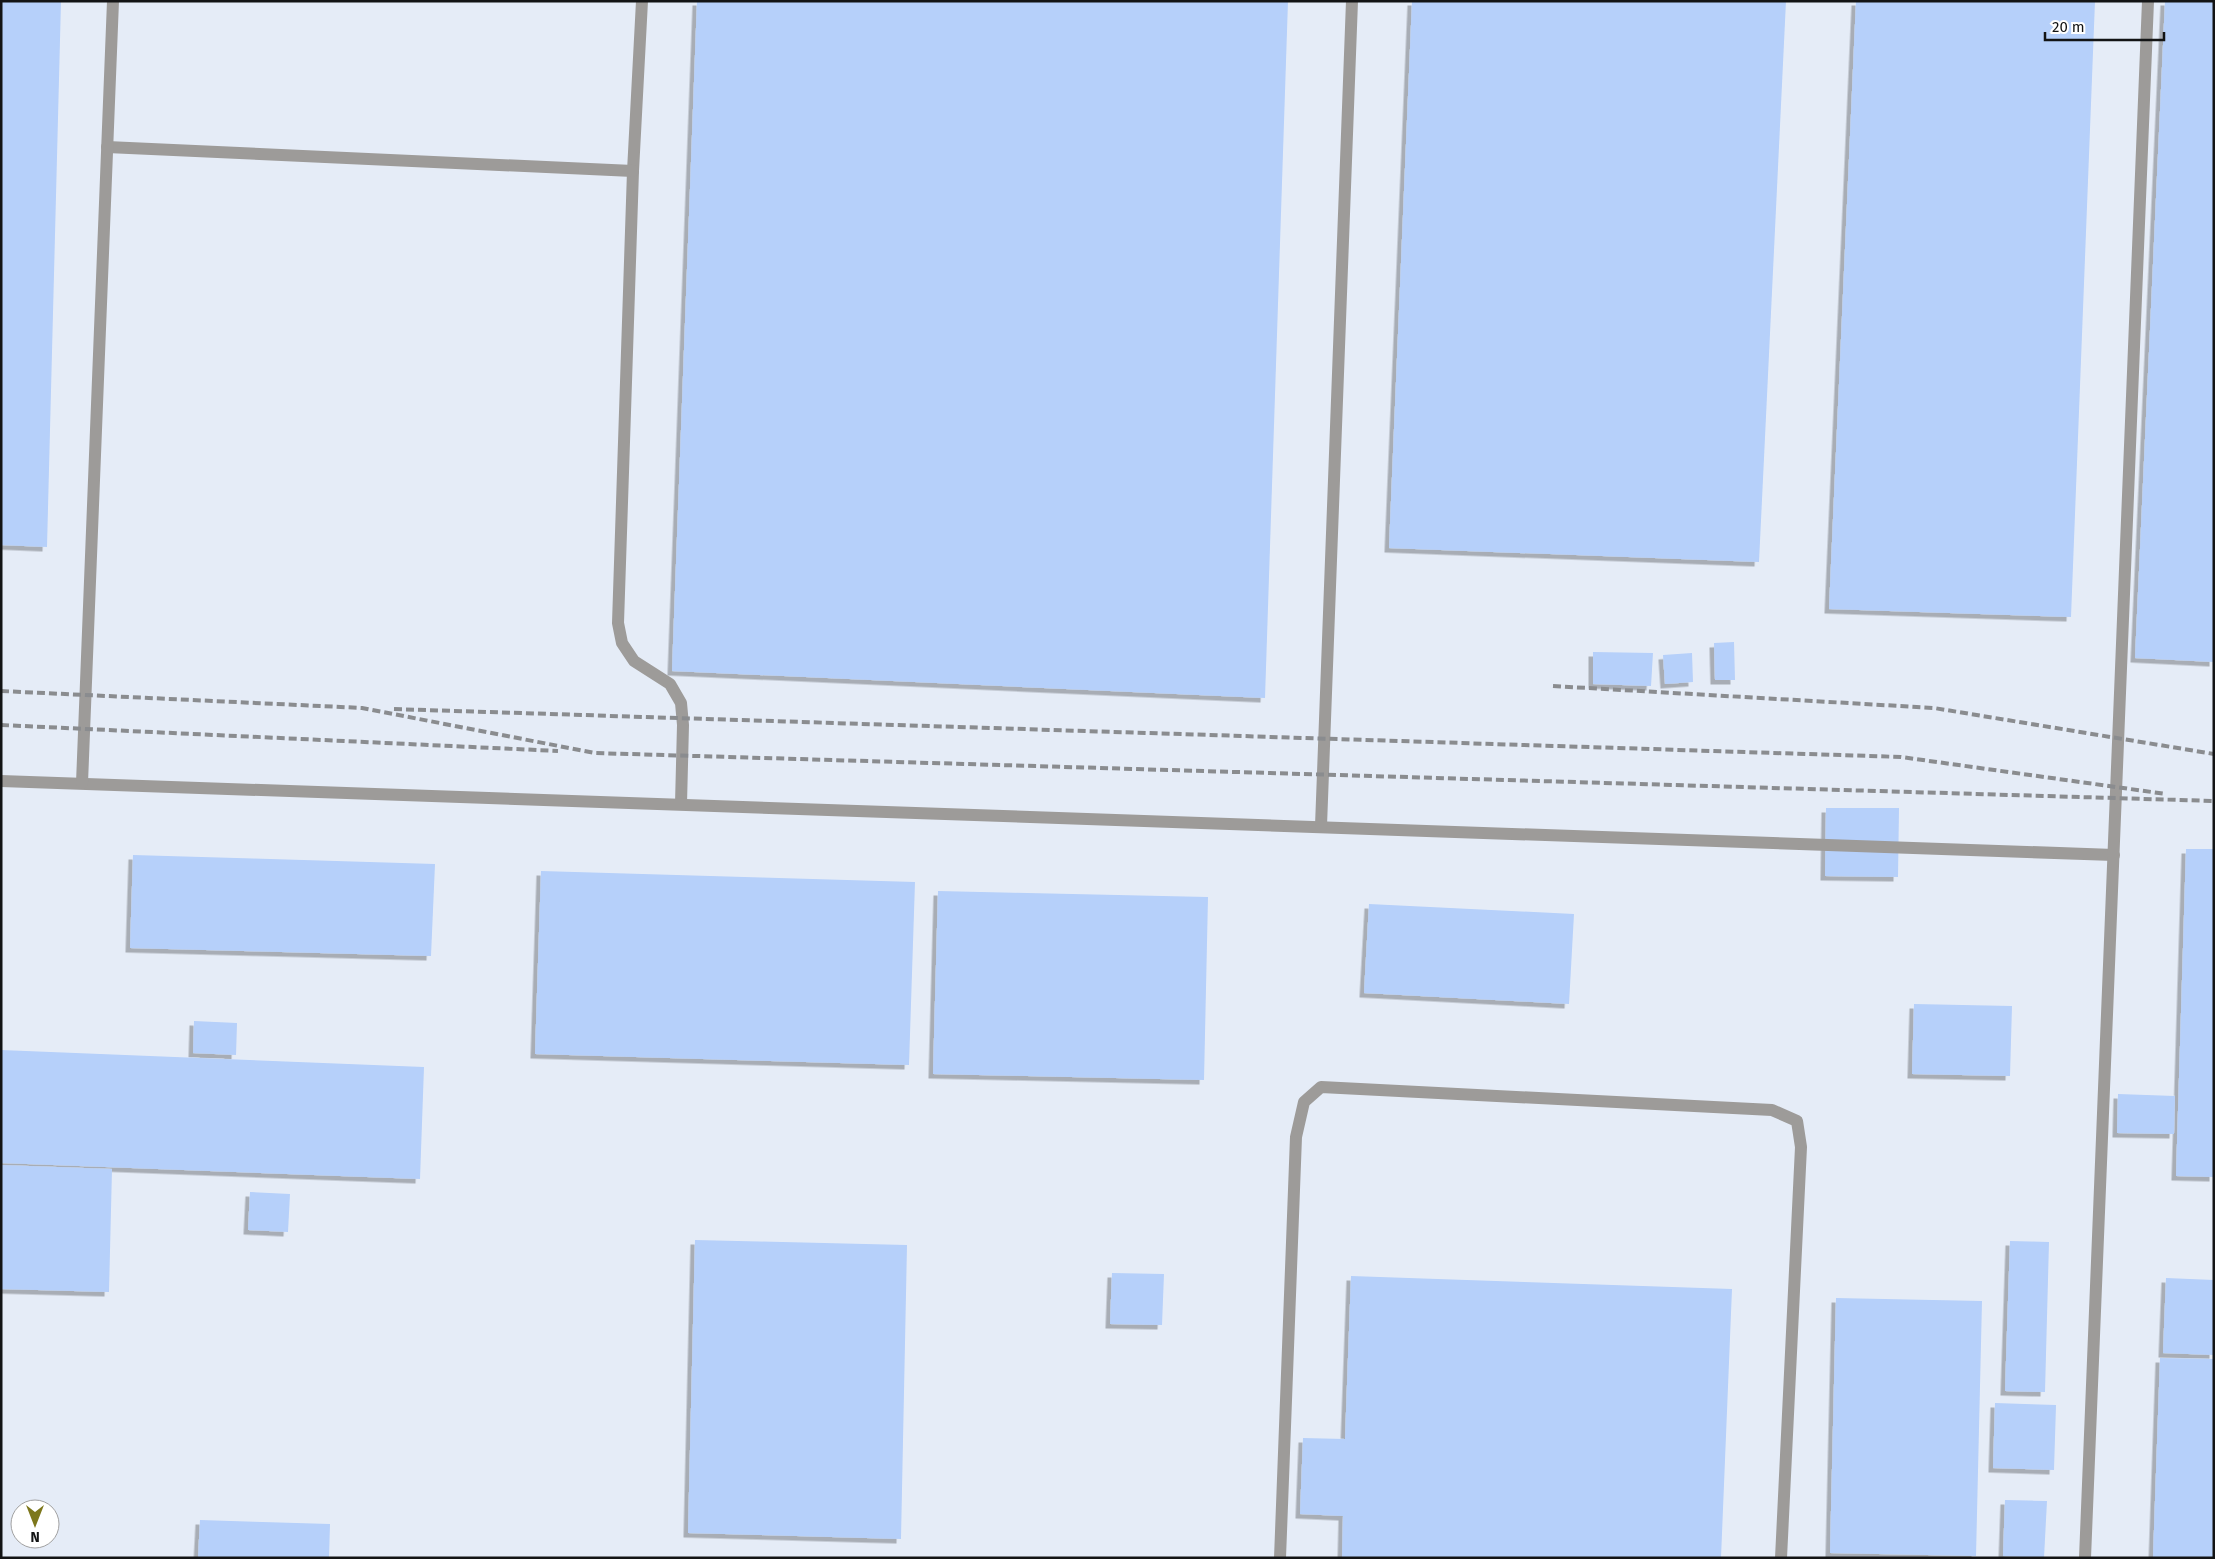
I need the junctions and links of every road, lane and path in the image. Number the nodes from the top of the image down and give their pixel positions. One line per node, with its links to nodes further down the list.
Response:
1 (113, 1): 5 (lane)
2 (642, 1): 6 (lane)
3 (1352, 1): 10 (lane)
4 (2148, 1): 11 (lane)
5 (107, 147): 6 (lane); 8 (lane)
6 (633, 171): 9 (lane)
7 (1, 781): 8 (lane)
8 (82, 783): 9 (lane)
9 (681, 804): 10 (lane)
10 (1321, 826): 11 (lane)
11 (2114, 855): 14 (lane)
12 (1280, 1558): 13 (lane)
13 (1781, 1558)
14 (2085, 1558)

